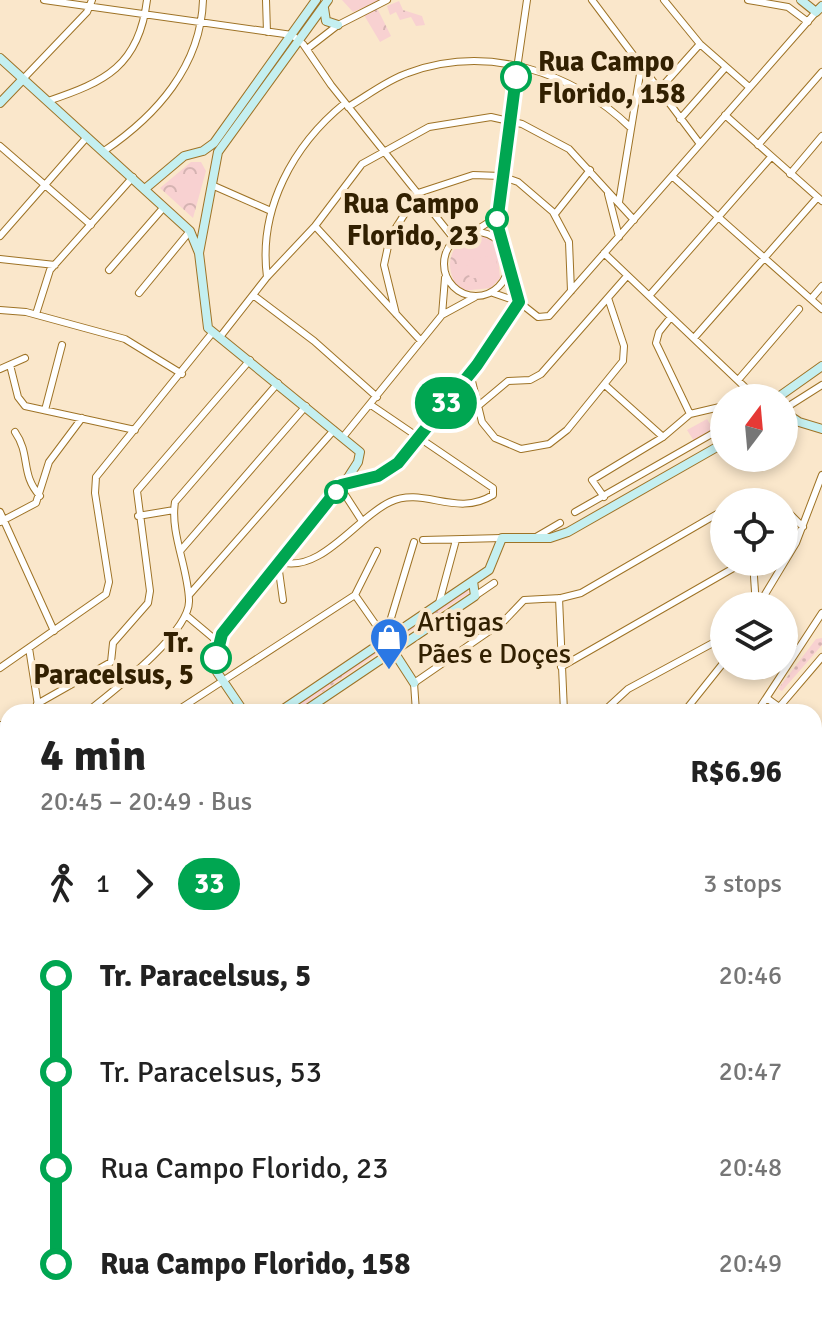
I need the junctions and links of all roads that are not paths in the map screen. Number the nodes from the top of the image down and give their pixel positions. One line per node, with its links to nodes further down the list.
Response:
1 (44, 0): 13 (street)
2 (147, 0): 15 (street)
3 (203, 0): 17 (street)
4 (266, 0): 20 (street)
5 (387, 0): 19 (street)
6 (527, 0): 26 (street)
7 (592, 0): 27 (street)
8 (664, 0): 23 (street)
9 (748, 0): 18 (street)
10 (801, 0): 14 (main road)
11 (813, 0): 14 (main road)
12 (323, 2): 16 (main road); 19 (main road); 22 (main road)
13 (91, 3): 15 (street); 30 (street)
14 (820, 7): 18 (street)
15 (144, 14): 17 (street); 33 (street)
16 (317, 16): 21 (main road); 22 (main road)
17 (201, 22): 20 (street); 46 (street)
18 (808, 22): 31 (street)
19 (338, 25): 21 (street)
20 (267, 32): 22 (street)
21 (328, 33): 24 (street)
22 (293, 41): 24 (street); 47 (main road); 49 (main road)
23 (700, 44): 28 (street); 32 (street)
24 (306, 49): 35 (street)
25 (0, 58): 30 (main road)
26 (518, 65): 35 (street); 37 (street); 39 (street)
27 (641, 68): 32 (street); 39 (street)
28 (725, 68): 31 (street); 38 (street)
29 (822, 72): 43 (street)
30 (23, 79): 33 (main road); 34 (main road)
31 (749, 87): 36 (street)
32 (658, 91): 38 (street)
33 (48, 101): 40 (main road)
34 (0, 103)
35 (347, 105): 45 (street); 64 (street)
36 (725, 115): 42 (street); 43 (street)
37 (510, 119): 45 (street); 50 (street); 52 (street)
38 (680, 119): 42 (street)
39 (631, 128): 61 (street)
40 (88, 136): 46 (main road); 55 (street)
41 (822, 136): 51 (street)
42 (700, 144): 53 (street)
43 (758, 145): 48 (street)
44 (0, 146): 55 (street)
45 (383, 150): 59 (street); 70 (street)
46 (104, 151): 54 (main road)
47 (195, 153): 49 (main road); 57 (main road)
48 (771, 157): 51 (street); 66 (street)
49 (215, 166): 56 (main road)
50 (590, 170): 58 (street); 65 (street)
51 (790, 174): 60 (street)
52 (501, 176): 59 (street); 63 (street); 65 (street)
53 (672, 176): 66 (street); 67 (street)
54 (133, 177): 57 (main road); 68 (street)
55 (45, 185): 68 (street); 73 (street)
56 (214, 186): 64 (street); 69 (main road)
57 (146, 188): 62 (main road)
58 (608, 190): 61 (street); 74 (street)
59 (418, 193): 75 (street); 101 (street)
60 (820, 199): 80 (street)
61 (619, 202): 67 (street)
62 (165, 206): 71 (main road); 83 (street)
63 (497, 206): 72 (street); 76 (street)
64 (271, 211): 86 (street)
65 (555, 214): 88 (street)
66 (718, 217): 80 (street); 92 (street)
67 (634, 220): 74 (street)
68 (91, 225): 81 (street)
69 (203, 225): 71 (main road); 77 (main road)
70 (315, 226): 86 (street); 101 (street)
71 (190, 231): 77 (main road); 89 (street)
72 (475, 231): 75 (street); 76 (street)
73 (0, 236)
74 (619, 237): 78 (street)
75 (454, 239): 84 (street)
76 (499, 240): 82 (street)
77 (199, 253): 104 (main road)
78 (604, 253): 85 (street); 88 (street)
79 (0, 259): 81 (street)
80 (764, 259): 95 (street); 105 (street)
81 (55, 265): 100 (street)
82 (507, 266): 90 (street); 96 (street)
83 (109, 270)
84 (446, 274): 93 (street); 102 (street)
85 (627, 276): 92 (street); 94 (street)
86 (267, 277): 91 (street)
87 (822, 286): 95 (street)
88 (571, 291): 96 (street)
89 (139, 293)
90 (493, 293): 93 (street); 96 (street)
91 (253, 295): 104 (street); 121 (street)
92 (649, 296): 103 (street)
93 (475, 297): 102 (street)
94 (608, 298): 119 (street); 125 (street)
95 (811, 299): 98 (street)
96 (519, 302): 113 (street)
97 (799, 309): 115 (street)
98 (822, 309)
99 (0, 310): 100 (street)
100 (36, 314): 114 (street)
101 (396, 314): 106 (street)
102 (442, 315): 106 (street)
103 (671, 317): 105 (street); 128 (street)
104 (217, 335): 109 (main road); 114 (street)
105 (694, 338): 115 (street)
106 (421, 341): 121 (street)
107 (62, 345): 127 (street)
108 (25, 358): 110 (street)
109 (250, 360): 116 (main road); 149 (street)
110 (10, 365): 112 (street); 127 (street)
111 (822, 366): 118 (main road)
112 (0, 369)
113 (470, 373): 125 (street); 138 (street)
114 (182, 374): 132 (street)
115 (739, 379): 117 (street)
116 (278, 383): 124 (main road); 146 (street)
117 (743, 384)
118 (797, 384)
119 (605, 385): 125 (street); 137 (street)
120 (822, 385): 122 (street)
121 (377, 397): 123 (street)
122 (798, 401)
123 (371, 405): 136 (street); 138 (street)
124 (306, 406): 133 (main road); 161 (street)
125 (477, 407)
126 (710, 409): 128 (street)
127 (45, 410): 129 (street)
128 (690, 414): 137 (street)
129 (82, 418): 132 (street); 143 (street)
130 (799, 422): 131 (main road)
131 (822, 429)
132 (135, 430): 182 (street)
133 (334, 430): 136 (main road); 171 (street)
134 (15, 432): 143 (street)
135 (710, 435): 142 (street)
136 (343, 437): 141 (main road)
137 (663, 437): 144 (street)
138 (418, 439): 141 (street); 152 (street)
139 (710, 451): 145 (main road)
140 (822, 475): 155 (street)
141 (341, 486): 152 (street); 163 (main road)
142 (617, 490): 144 (street); 145 (street)
143 (40, 496): 151 (street)
144 (604, 497): 148 (street)
145 (616, 504): 157 (main road)
146 (174, 510): 149 (street); 161 (street)
147 (0, 512): 151 (street)
148 (575, 512)
149 (138, 516): 196 (street)
150 (710, 518): 174 (street)
151 (2, 521): 182 (street)
152 (362, 521): 163 (street)
153 (798, 522): 155 (street)
154 (560, 523): 157 (street)
155 (803, 527): 170 (street)
156 (502, 538): 157 (main road); 159 (street); 166 (main road)
157 (534, 538)
158 (423, 540): 159 (street)
159 (456, 540): 176 (street)
160 (414, 542): 179 (street)
161 (181, 550): 171 (street)
162 (377, 551): 172 (street)
163 (279, 563): 175 (street); 184 (main road)
164 (720, 576): 189 (street)
165 (755, 576): 168 (street)
166 (473, 581): 173 (main road); 176 (main road)
167 (494, 583): 173 (street)
168 (757, 589): 169 (street)
169 (761, 592)
170 (767, 592)
171 (189, 595): 178 (street)
172 (355, 595): 183 (street); 191 (street)
173 (475, 596): 187 (main road)
174 (559, 598): 189 (street); 193 (street)
175 (283, 600)
176 (439, 603): 180 (main road)
177 (822, 613): 181 (street)
178 (187, 616): 184 (street); 197 (street)
179 (391, 620): 180 (street); 183 (street)
180 (404, 625): 183 (main road)
181 (819, 626): 194 (street)
182 (54, 631): 186 (street)
183 (385, 638): 187 (main road); 200 (main road)
184 (218, 642): 191 (main road)
185 (710, 645): 204 (street)
186 (29, 648): 190 (street); 195 (street)
187 (393, 649): 193 (main road); 201 (main road)
188 (822, 657): 208 (street)
189 (561, 667): 203 (street)
190 (0, 668)
191 (221, 680): 198 (street); 199 (main road)
192 (710, 680): 205 (street)
193 (414, 683): 202 (street)
194 (768, 699): 206 (street); 207 (street)
195 (37, 704)
196 (44, 704)
197 (97, 704)
198 (186, 704)
199 (238, 704)
200 (290, 704)
201 (314, 704)
202 (415, 704)
203 (563, 704)
204 (612, 704)
205 (690, 704)
206 (764, 704)
207 (772, 704)
208 (781, 704)

